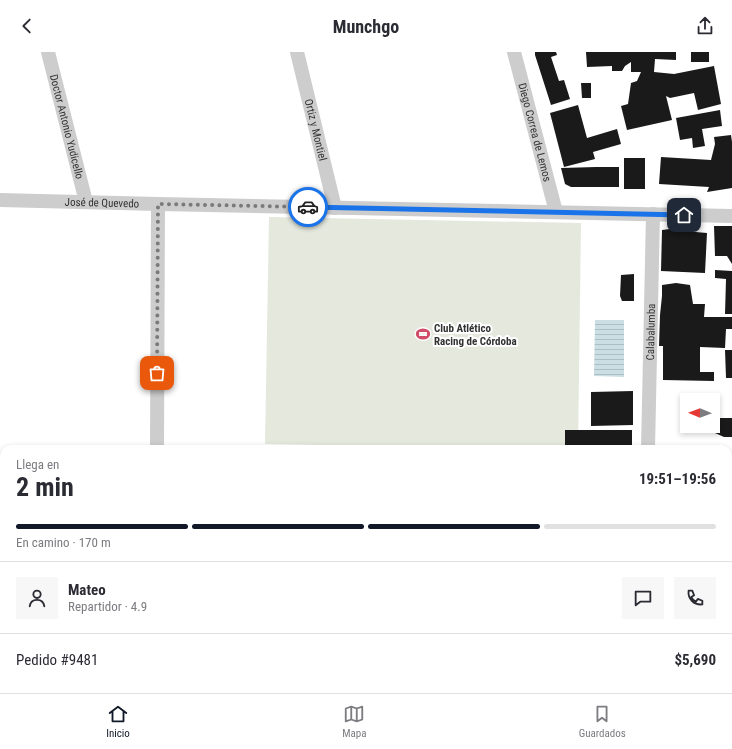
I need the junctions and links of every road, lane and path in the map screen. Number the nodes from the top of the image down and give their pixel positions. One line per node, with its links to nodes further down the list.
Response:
1 (48, 52): 5 (street, Doctor Antonio Yudicello)
2 (297, 52): 7 (street, Ortiz y Montiel)
3 (514, 52): 8 (street, Diego Correa de Lemos)
4 (0, 200): 5 (street, José de Quevedo)
5 (86, 202): 6 (street, José de Quevedo)
6 (158, 204): 7 (street, José de Quevedo); 11 (street)
7 (335, 208): 8 (street, José de Quevedo)
8 (556, 212): 9 (street, José de Quevedo)
9 (653, 214): 10 (street, José de Quevedo); 12 (street, Calabalumba)
10 (732, 216)
11 (157, 445)
12 (648, 445)

